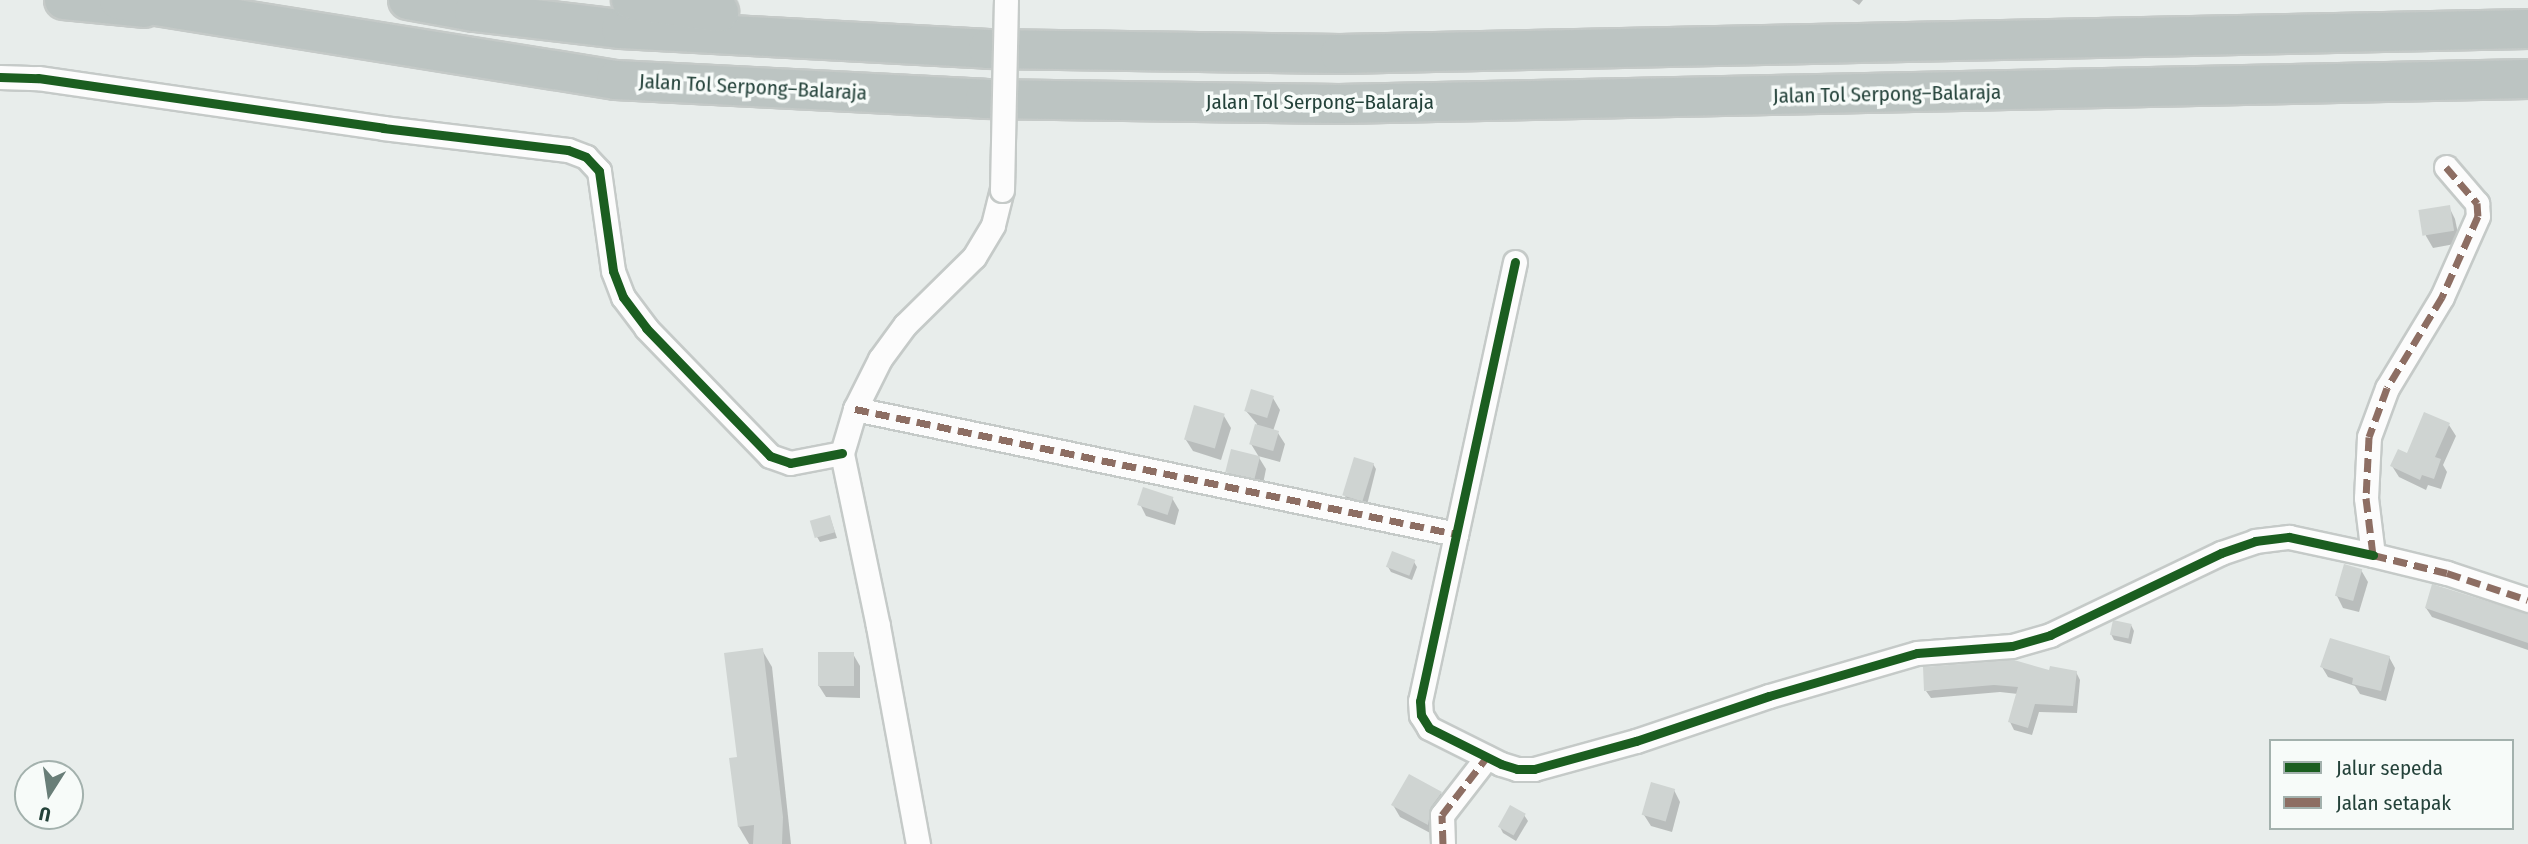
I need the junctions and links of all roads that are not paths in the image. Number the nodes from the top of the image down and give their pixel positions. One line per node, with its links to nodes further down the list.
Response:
1 (64, 0): 6 (highway)
2 (119, 0): 6 (highway, Jalan Tol Serpong–Balaraja)
3 (408, 0): 8 (highway)
4 (631, 0): 8 (highway)
5 (1006, 0): 13 (street, bridge)
6 (192, 13): 10 (highway, Jalan Tol Serpong–Balaraja)
7 (2528, 29): 8 (highway)
8 (988, 48)
9 (0, 77): 14 (street)
10 (2528, 79)
11 (2446, 167): 16 (street)
12 (1515, 262): 15 (street)
13 (855, 409): 14 (street); 15 (street)
14 (842, 453): 19 (street)
15 (1456, 534): 18 (street)
16 (2373, 555): 17 (street); 18 (street)
17 (2528, 600)
18 (1487, 757): 20 (street)
19 (918, 844)
20 (1443, 844)

